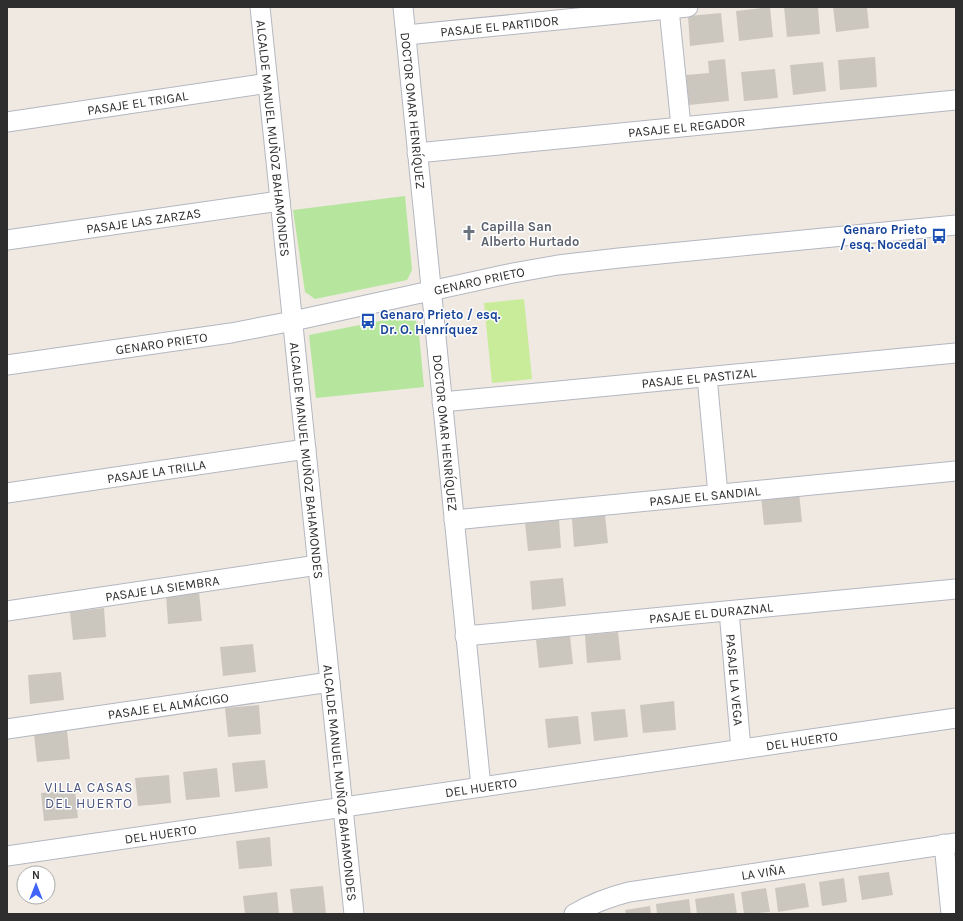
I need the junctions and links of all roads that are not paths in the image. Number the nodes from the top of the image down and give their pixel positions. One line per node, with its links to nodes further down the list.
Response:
1 (260, 7): 6 (street, ALCALDE MANUEL MUÑOZ BAHAMONDES)
2 (403, 7): 5 (street, DOCTOR OMAR HENRÍQUEZ)
3 (688, 7): 4 (street, PASAJE EL PARTIDOR)
4 (669, 9): 5 (street, PASAJE EL PARTIDOR); 9 (street)
5 (406, 35): 10 (street, DOCTOR OMAR HENRÍQUEZ)
6 (268, 83): 8 (street, PASAJE EL TRIGAL); 11 (street, ALCALDE MANUEL MUÑOZ BAHAMONDES)
7 (956, 100): 9 (street, PASAJE EL REGADOR)
8 (7, 122)
9 (681, 126): 10 (street, PASAJE EL REGADOR)
10 (417, 153): 14 (street, DOCTOR OMAR HENRÍQUEZ)
11 (280, 201): 13 (street, PASAJE LAS ZARZAS); 15 (street, ALCALDE MANUEL MUÑOZ BAHAMONDES)
12 (956, 225): 14 (street, GENARO PRIETO)
13 (7, 240)
14 (431, 290): 15 (street, GENARO PRIETO); 19 (street, DOCTOR OMAR HENRÍQUEZ)
15 (293, 321): 17 (street, GENARO PRIETO); 20 (street, ALCALDE MANUEL MUÑOZ BAHAMONDES)
16 (956, 353): 18 (street, PASAJE EL PASTIZAL)
17 (7, 365)
18 (707, 376): 19 (street, PASAJE EL PASTIZAL); 23 (street)
19 (442, 402): 24 (street, DOCTOR OMAR HENRÍQUEZ)
20 (306, 449): 22 (street, PASAJE LA TRILLA); 25 (street, ALCALDE MANUEL MUÑOZ BAHAMONDES)
21 (956, 471): 23 (street, PASAJE EL SANDIAL)
22 (7, 493)
23 (718, 494): 24 (street, PASAJE EL SANDIAL)
24 (454, 520): 29 (street, DOCTOR OMAR HENRÍQUEZ)
25 (318, 565): 28 (street, PASAJE LA SIEMBRA); 30 (street, ALCALDE MANUEL MUÑOZ BAHAMONDES)
26 (956, 589): 27 (street, PASAJE EL DURAZNAL)
27 (729, 610): 29 (street, PASAJE EL DURAZNAL); 33 (street, PASAJE LA VEGA)
28 (7, 611)
29 (465, 636): 34 (street, DOCTOR OMAR HENRÍQUEZ)
30 (330, 682): 32 (street, PASAJE EL ALMÁCIGO); 35 (street, ALCALDE MANUEL MUÑOZ BAHAMONDES)
31 (956, 718): 33 (street, DEL HUERTO)
32 (7, 729)
33 (741, 749): 34 (street, DEL HUERTO)
34 (481, 787): 35 (street, DEL HUERTO)
35 (343, 807): 37 (street, DEL HUERTO); 38 (street, ALCALDE MANUEL MUÑOZ BAHAMONDES)
36 (950, 844): 39 (street, LA VIÑA); 40 (street)
37 (7, 856)
38 (354, 914)
39 (574, 914)
40 (951, 914)

